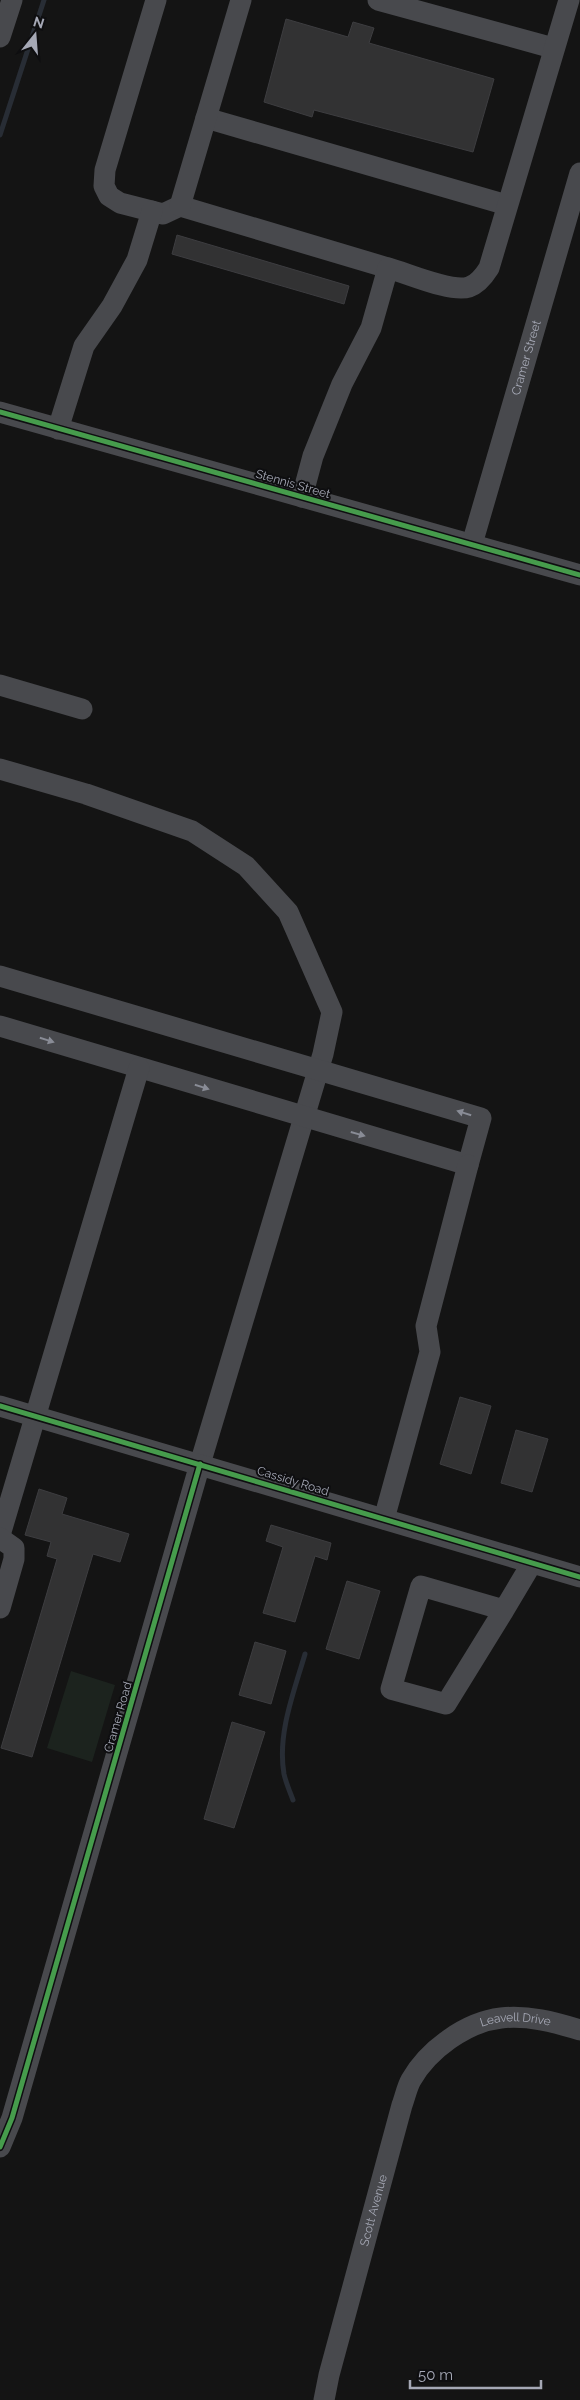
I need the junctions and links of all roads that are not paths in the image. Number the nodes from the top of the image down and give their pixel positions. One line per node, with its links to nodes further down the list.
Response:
1 (12, 0): 6 (street)
2 (156, 0): 12 (street)
3 (241, 0): 8 (street)
4 (378, 0): 7 (street)
5 (568, 0): 7 (street)
6 (0, 38)
7 (553, 48): 10 (street)
8 (206, 118): 10 (street); 11 (street)
9 (580, 173): 17 (street, Cramer Street)
10 (507, 205): 13 (street)
11 (180, 206): 12 (street); 13 (street)
12 (152, 211): 15 (street)
13 (388, 268): 16 (street)
14 (0, 412): 15 (street, Stennis Street)
15 (58, 429): 16 (street, Stennis Street)
16 (302, 497): 17 (street, Stennis Street)
17 (472, 544): 18 (street, Stennis Street)
18 (580, 575)
19 (0, 685): 20 (street)
20 (82, 709)
21 (0, 768): 25 (street, Cramer Road)
22 (0, 976): 25 (street)
23 (0, 1026): 24 (street, one-way to 24)
24 (139, 1068): 26 (street, one-way to 26); 29 (street)
25 (318, 1070): 26 (street, Cramer Road); 27 (street, one-way to 25)
26 (304, 1118): 27 (street, one-way to 27); 30 (street, Cramer Road)
27 (468, 1165): 31 (street)
28 (0, 1406): 29 (street, Cassidy Road)
29 (36, 1417): 30 (street, Cassidy Road); 32 (street)
30 (200, 1464): 31 (street, Cassidy Road); 39 (street, Cramer Road)
31 (384, 1519): 33 (street, Cassidy Road)
32 (0, 1536): 35 (street)
33 (532, 1563): 34 (street, Cassidy Road); 36 (street)
34 (580, 1577)
35 (0, 1608)
36 (504, 1610): 36 (street)
37 (580, 2030): 38 (street, Leavell Drive)
38 (453, 2037): 40 (street, Scott Avenue)
39 (0, 2146)
40 (324, 2400)

